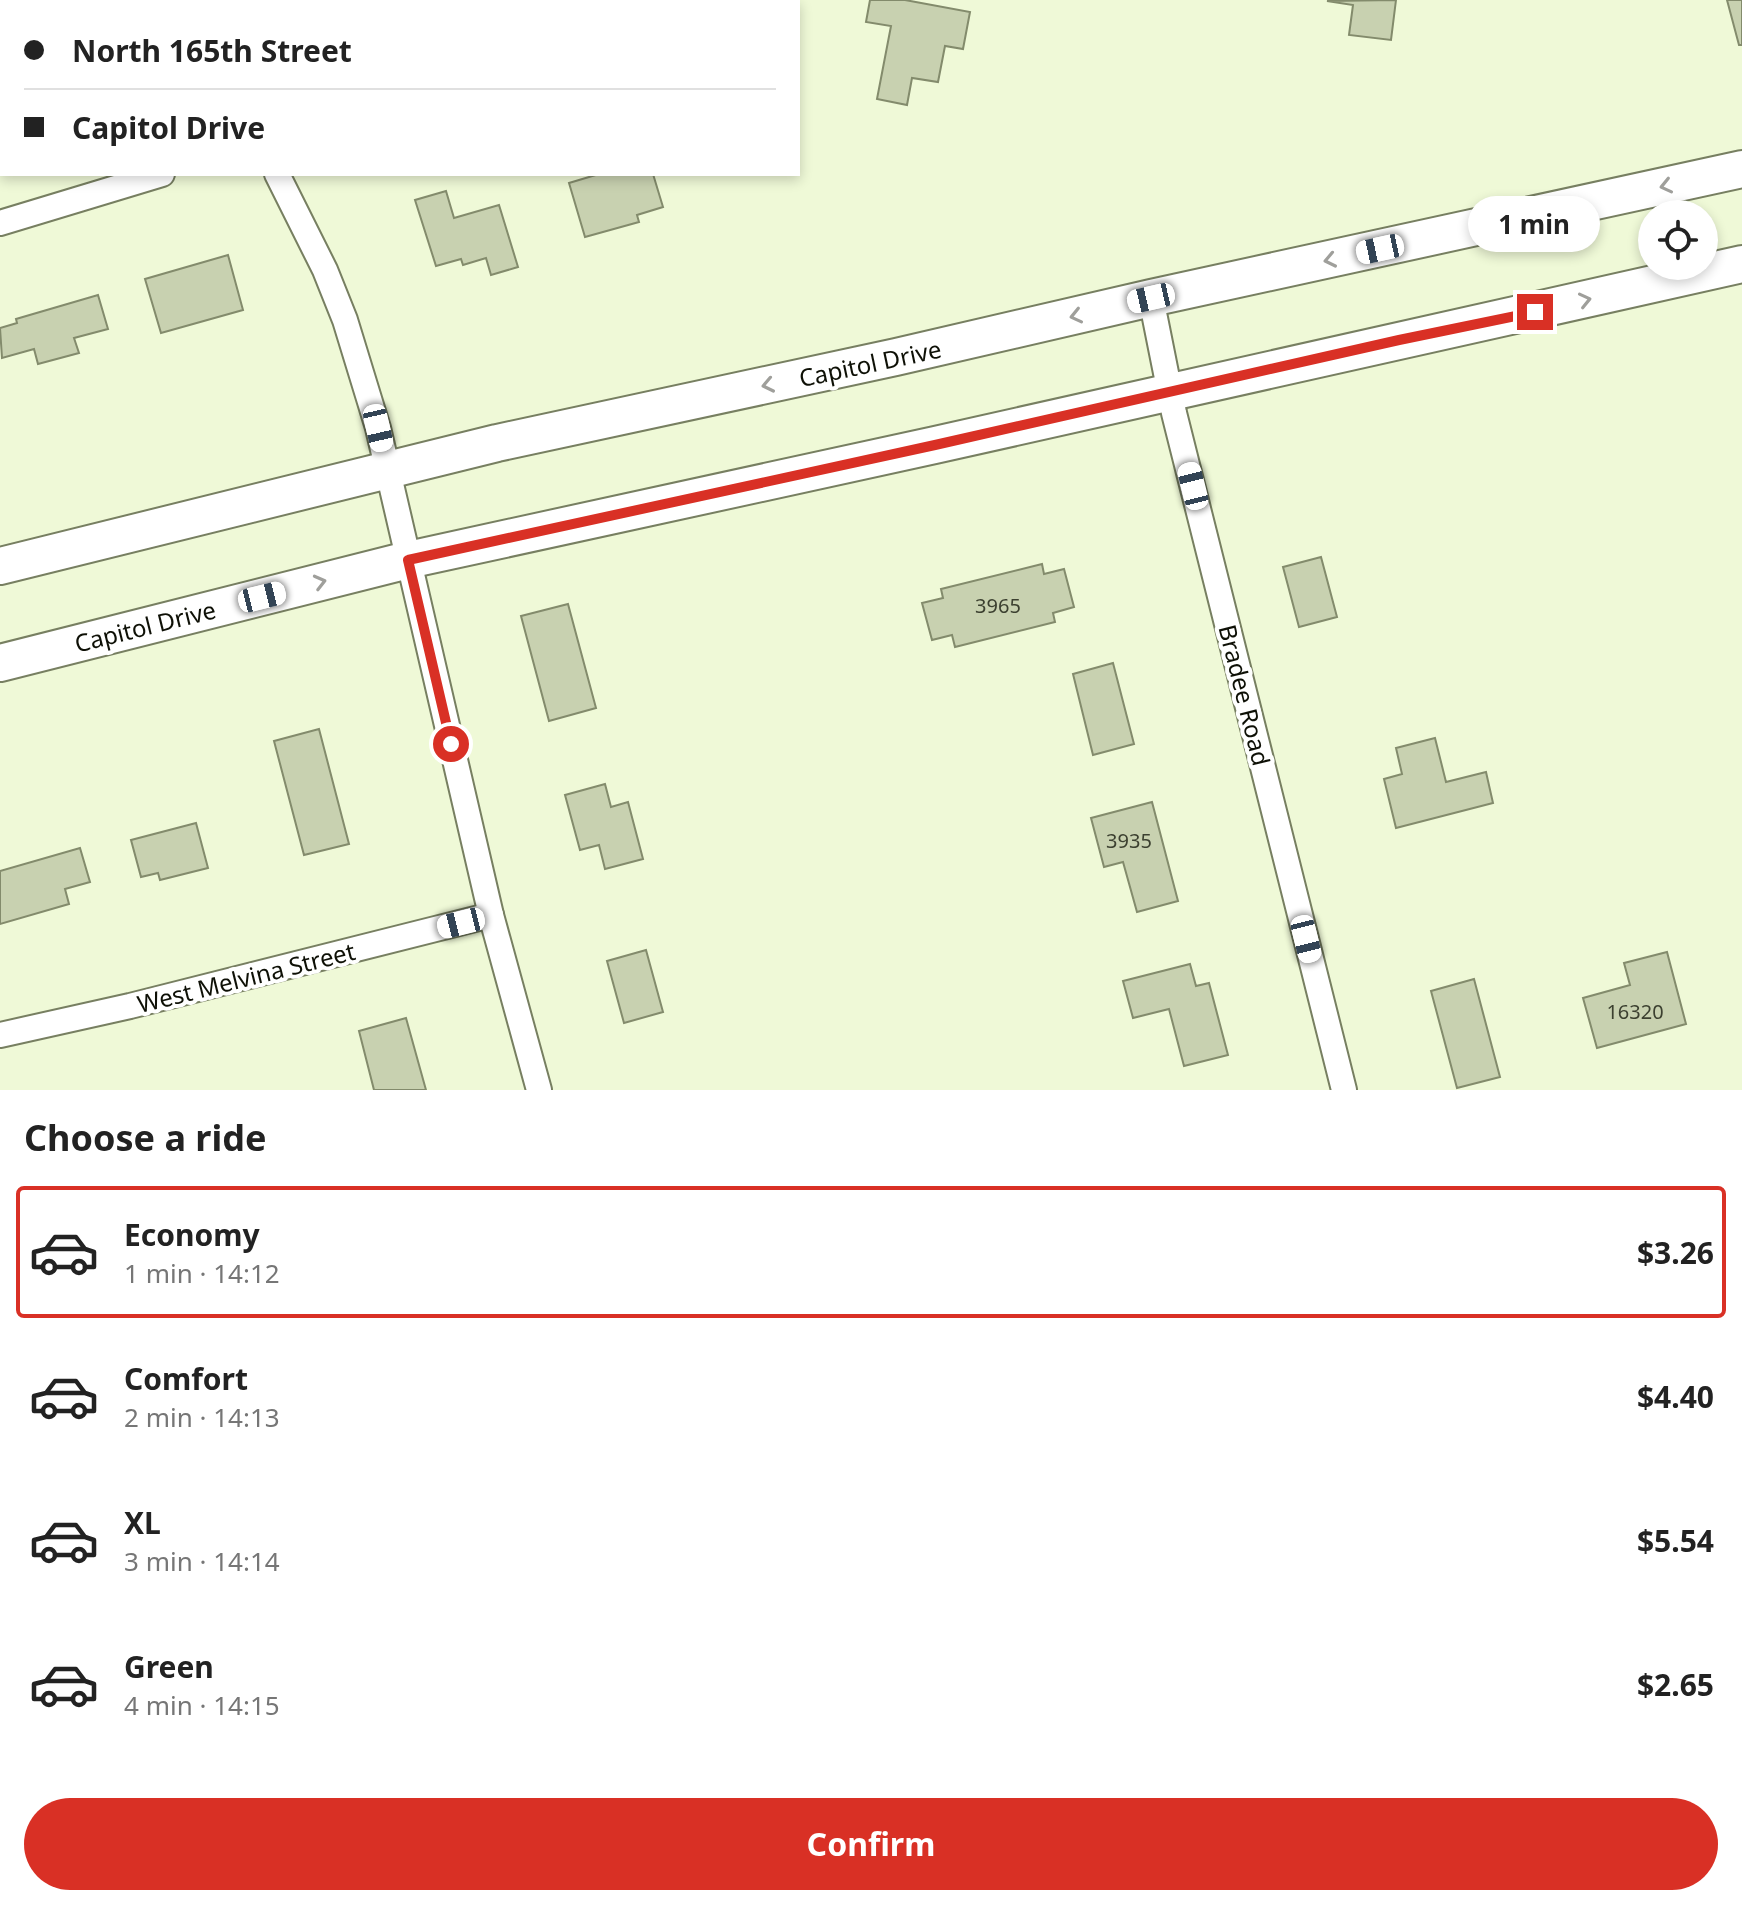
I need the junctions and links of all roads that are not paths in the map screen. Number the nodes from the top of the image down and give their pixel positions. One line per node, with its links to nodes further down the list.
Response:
1 (1742, 169): 6 (main road, Capitol Drive, one-way to 6)
2 (155, 176): 4 (street)
3 (278, 176): 8 (street)
4 (0, 223)
5 (1742, 264): 7 (main road, Capitol Drive, one-way to 5)
6 (1151, 298): 7 (street, Bradee Road); 8 (main road, Capitol Drive, one-way to 8)
7 (1170, 392): 9 (main road, Capitol Drive); 15 (street, Bradee Road)
8 (388, 470): 9 (street); 10 (main road, Capitol Drive)
9 (408, 560): 11 (main road, Capitol Drive, one-way to 9); 12 (street)
10 (0, 566)
11 (0, 663)
12 (491, 915): 13 (street, West Melvina Street); 14 (street)
13 (0, 1035)
14 (539, 1090)
15 (1344, 1090)

